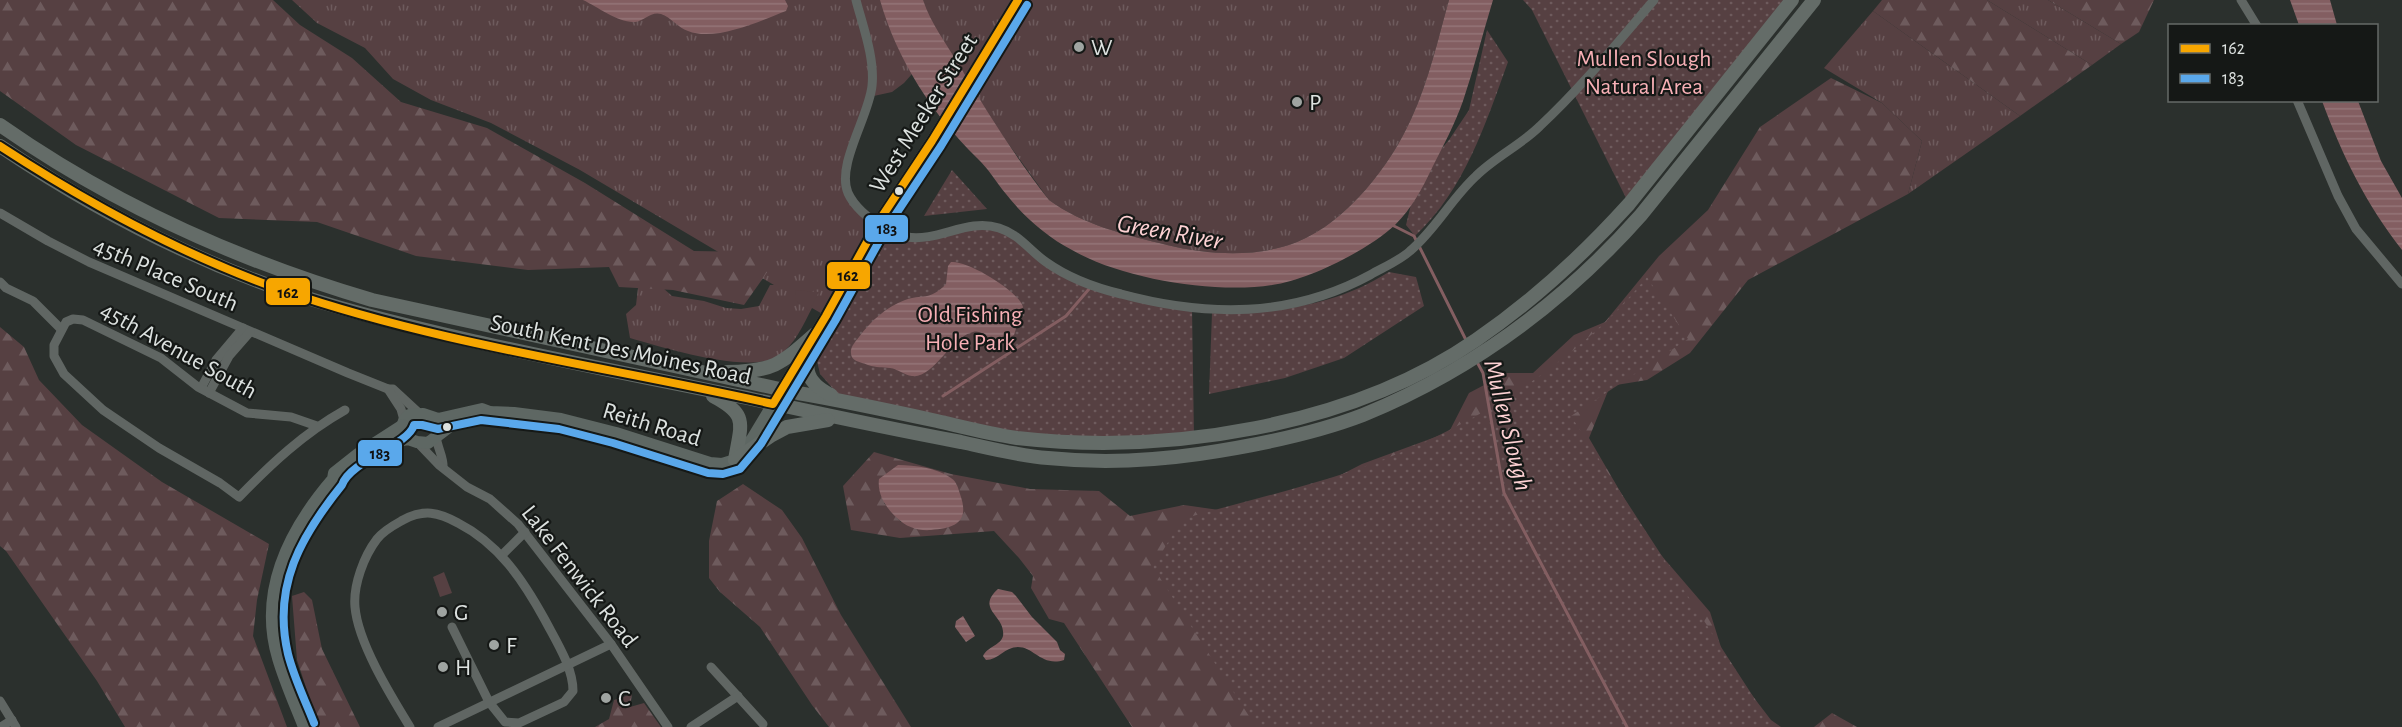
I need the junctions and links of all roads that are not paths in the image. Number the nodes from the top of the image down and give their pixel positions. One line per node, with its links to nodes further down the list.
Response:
1 (856, 0): 12 (street)
2 (1018, 0): 12 (main road, West Meeker Street)
3 (1654, 0): 12 (street)
4 (1792, 0): 23 (highway, South Kent Des Moines Road)
5 (1814, 0): 29 (highway, South Kent Des Moines Road)
6 (2241, 0): 7 (street)
7 (2256, 24)
8 (2298, 102): 14 (street)
9 (0, 126): 18 (highway, South Kent Des Moines Road)
10 (0, 146): 20 (highway, South Kent Des Moines Road)
11 (1, 215): 16 (street, 45th Place South)
12 (877, 224): 17 (main road, West Meeker Street)
13 (0, 282): 15 (street, 45th Avenue South)
14 (2402, 284)
15 (61, 329): 22 (street, 45th Avenue South); 31 (street, 45th Avenue South)
16 (247, 330): 19 (street, 45th Place South); 22 (street)
17 (815, 334): 18 (highway); 21 (main road, West Meeker Street); 23 (highway)
18 (702, 372): 21 (highway, South Kent Des Moines Road)
19 (388, 389): 27 (street, 45th Place South); 30 (street)
20 (700, 389): 24 (highway, South Kent Des Moines Road); 34 (highway)
21 (782, 389): 23 (highway, South Kent Des Moines Road); 24 (main road, West Meeker Street)
22 (205, 390): 31 (street, 45th Avenue South)
23 (844, 401)
24 (773, 404): 29 (highway, South Kent Des Moines Road); 34 (main road)
25 (345, 410): 31 (street)
26 (490, 412): 28 (main road, Reith Road); 32 (main road, Reith Road); 34 (main road, Reith Road)
27 (419, 413): 28 (main road, Reith Road); 30 (main road, Reith Road)
28 (432, 418): 32 (main road)
29 (836, 419): 34 (highway)
30 (404, 422): 33 (main road); 36 (main road, Reith Road)
31 (317, 426)
32 (437, 435): 33 (main road, Reith Road); 35 (street)
33 (412, 440): 35 (street, Lake Fenwick Road); 36 (main road, Reith Road)
34 (735, 460)
35 (443, 467): 37 (street, Lake Fenwick Road)
36 (333, 479): 49 (main road, Reith Road)
37 (525, 532): 38 (street); 40 (street, Lake Fenwick Road)
38 (501, 555): 41 (street); 50 (street)
39 (452, 627): 45 (street)
40 (611, 644): 41 (street); 52 (street, Lake Fenwick Road)
41 (567, 665): 45 (street); 45 (street)
42 (711, 667): 43 (street)
43 (738, 696): 47 (street); 53 (street)
44 (0, 701): 46 (street)
45 (489, 702): 51 (street)
46 (14, 723): 48 (street)
47 (763, 724)
48 (1, 727)
49 (304, 727)
50 (410, 727)
51 (438, 727)
52 (668, 727)
53 (691, 727)

